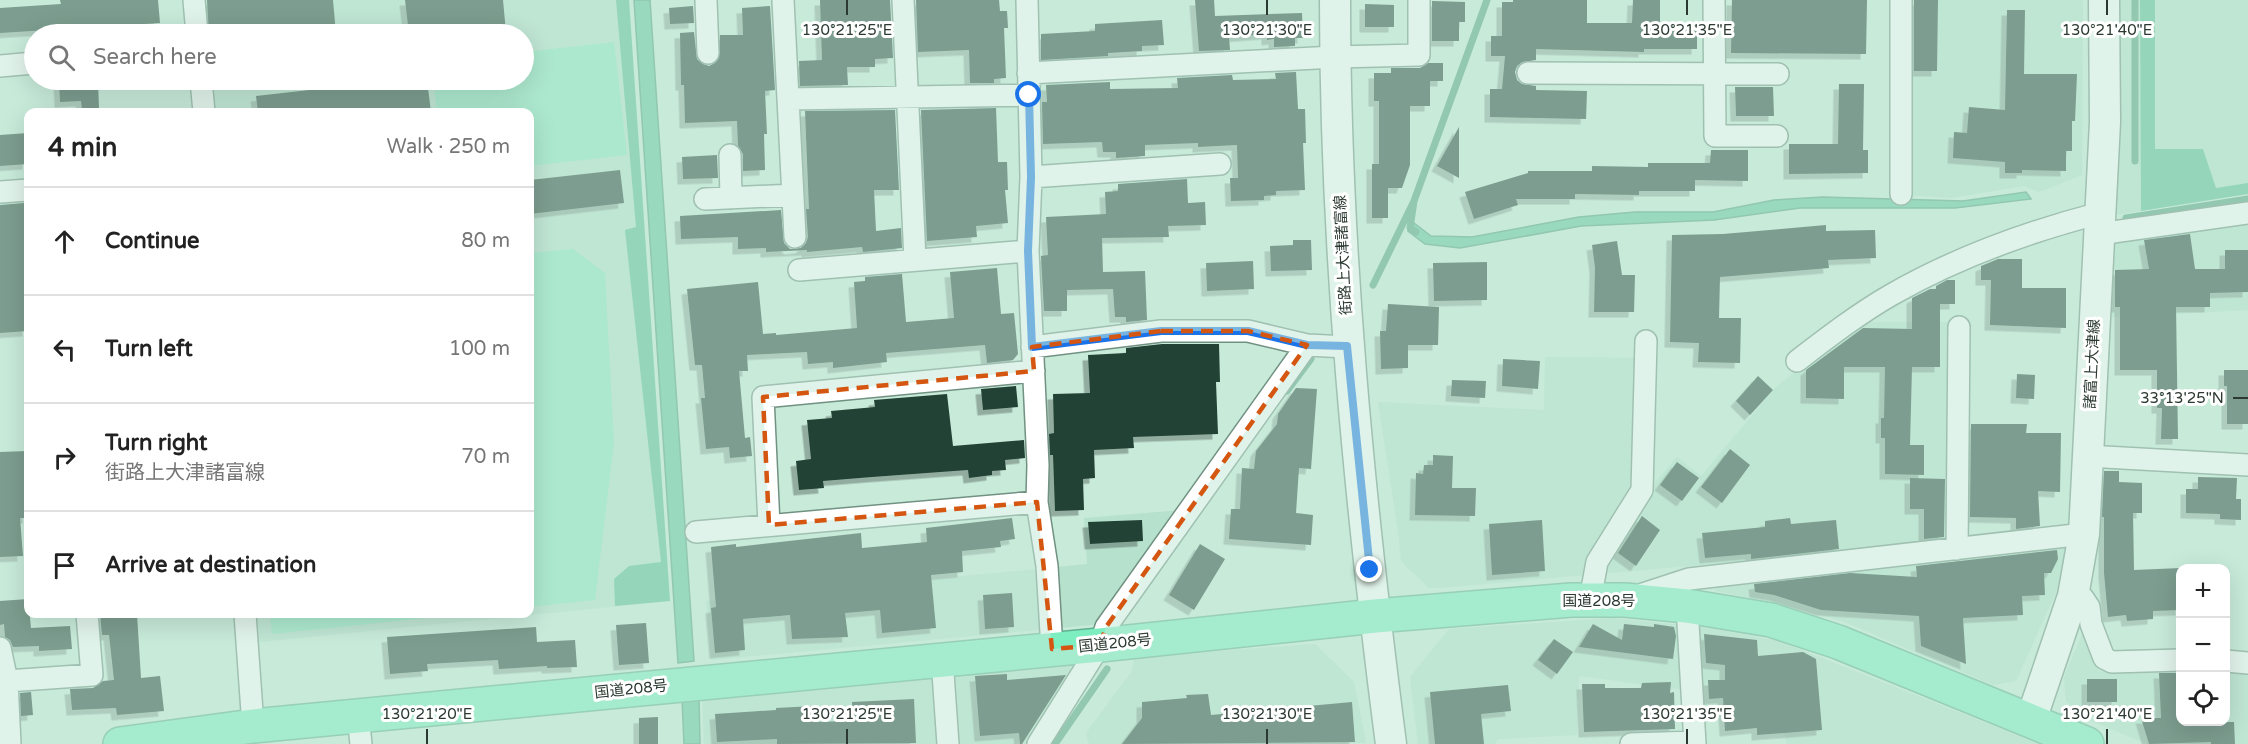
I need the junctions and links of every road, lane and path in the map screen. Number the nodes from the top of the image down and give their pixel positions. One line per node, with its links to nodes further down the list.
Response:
1 (194, 0): 11 (street)
2 (706, 0): 12 (street)
3 (783, 0): 23 (street)
4 (903, 0): 22 (street)
5 (1027, 0): 16 (street)
6 (1335, 0): 13 (street, 街路上大津諸富線)
7 (1419, 0): 13 (street)
8 (1714, 0): 18 (street)
9 (1901, 0): 31 (street)
10 (2104, 0): 36 (street, 諸富上大津線)
11 (196, 24)
12 (708, 53)
13 (1335, 57): 16 (street); 44 (street, 街路上大津諸富線)
14 (24, 64): 15 (street)
15 (0, 66)
16 (1028, 73): 21 (street)
17 (1528, 73): 18 (street)
18 (1715, 74): 19 (street); 25 (street)
19 (1778, 74)
20 (202, 90): 24 (street)
21 (1029, 95): 22 (street); 28 (street)
22 (908, 97): 23 (street); 39 (street)
23 (789, 99): 32 (street)
24 (204, 108)
25 (1776, 136)
26 (730, 155): 33 (street)
27 (1220, 164): 28 (street)
28 (1031, 177): 38 (street)
29 (24, 190): 30 (street)
30 (0, 192)
31 (1901, 194)
32 (793, 195): 33 (street); 37 (street)
33 (731, 198): 34 (street)
34 (705, 199)
35 (2248, 213): 36 (street)
36 (2100, 224): 46 (street); 48 (street, 諸富上大津線)
37 (795, 237)
38 (1028, 251): 39 (street); 45 (street)
39 (915, 260): 40 (street)
40 (800, 270)
41 (1959, 327): 54 (street)
42 (1646, 341): 56 (street)
43 (1307, 345): 44 (street); 45 (street); 62 (street)
44 (1347, 346): 59 (street, 街路上大津諸富線)
45 (1032, 347): 47 (street)
46 (1797, 361)
47 (1034, 371): 50 (street); 51 (street)
48 (2088, 456): 49 (street); 53 (street, 諸富上大津線)
49 (2248, 465)
50 (1037, 502): 51 (street); 64 (street)
51 (769, 525): 52 (street)
52 (696, 531)
53 (2084, 534): 54 (street); 55 (street, 諸富上大津線)
54 (1956, 549): 57 (street)
55 (2073, 596): 66 (street); 70 (street, 諸富上大津線)
56 (1590, 600): 57 (highway, 国道208号); 59 (highway, 国道208号)
57 (1625, 600): 58 (highway, 国道208号)
58 (1687, 606): 70 (highway, 国道208号); 73 (street)
59 (1374, 616): 62 (highway, 国道208号); 78 (street, 街路上大津諸富線)
60 (87, 618): 69 (street)
61 (245, 618): 71 (street)
62 (1100, 645): 64 (highway, 国道208号); 77 (street)
63 (0, 648): 69 (street)
64 (1052, 649): 65 (highway, 国道208号)
65 (942, 659): 72 (highway, 国道208号); 76 (street)
66 (2176, 660)
67 (2230, 661): 68 (street)
68 (2248, 663)
69 (7, 681): 74 (street)
70 (2031, 720): 80 (highway, 国道208号)
71 (254, 726): 72 (highway, 国道208号); 75 (highway, 国道208号)
72 (360, 730)
73 (1695, 743): 79 (street)
74 (10, 744)
75 (120, 744)
76 (948, 744)
77 (1038, 744)
78 (1391, 744)
79 (1631, 744)
80 (2087, 744)

